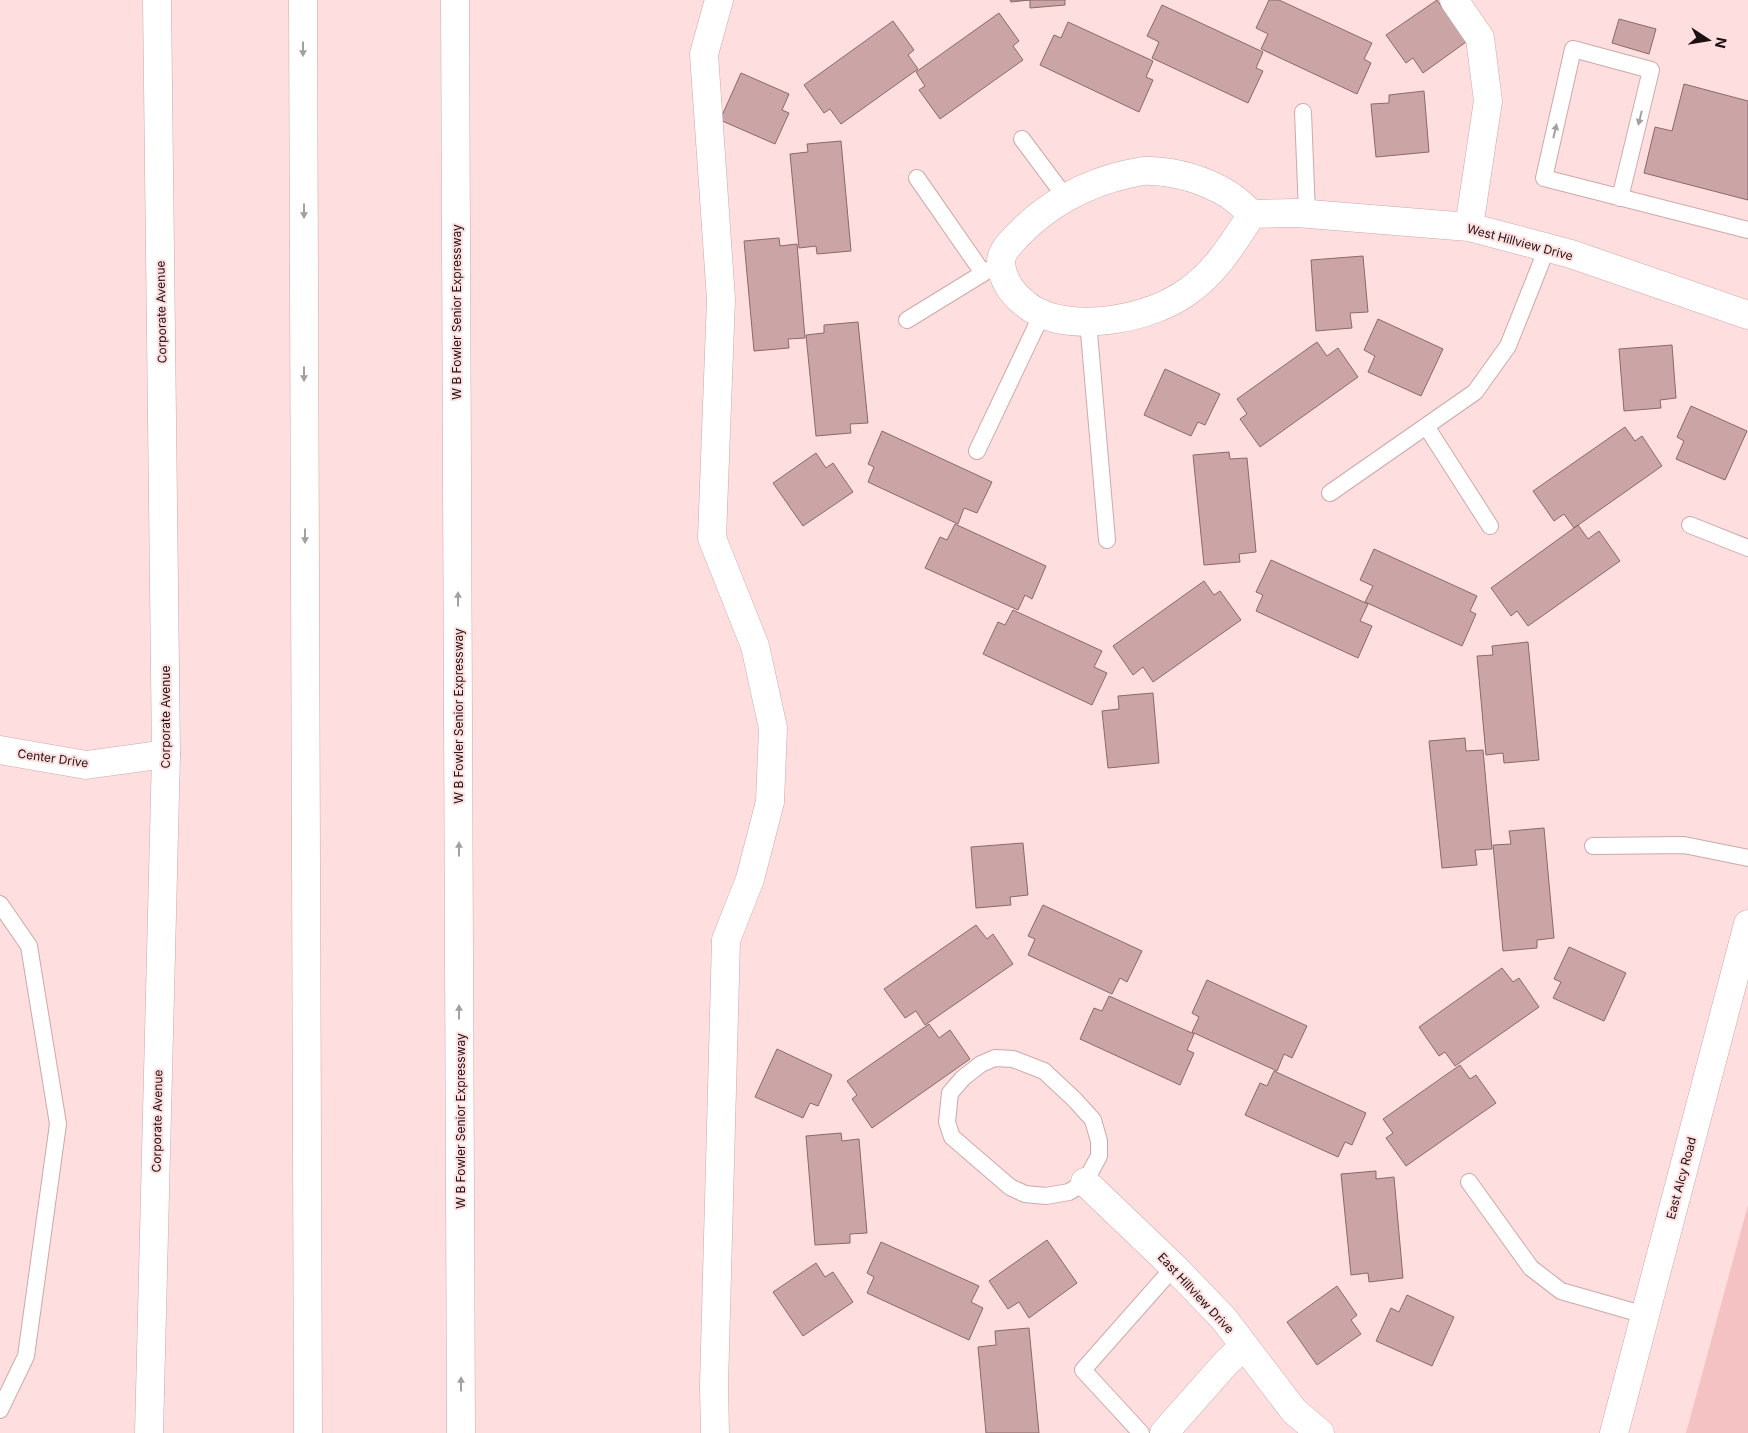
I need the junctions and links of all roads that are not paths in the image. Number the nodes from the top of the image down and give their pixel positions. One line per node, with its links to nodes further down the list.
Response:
1 (157, 0): 29 (main road, Corporate Avenue)
2 (303, 0): 41 (main road, one-way to 41)
3 (455, 0): 42 (main road, W B Fowler Senior Expressway, one-way to 3)
4 (719, 0): 43 (main road)
5 (1454, 0): 13 (main road)
6 (1303, 112): 11 (lane)
7 (1022, 139): 9 (lane)
8 (917, 178): 16 (lane)
9 (1066, 198): 12 (main road); 16 (main road)
10 (1620, 198): 10 (lane, one-way to 10); 14 (lane)
11 (1307, 213): 12 (main road, West Hillview Drive); 13 (main road, West Hillview Drive)
12 (1252, 214): 20 (main road)
13 (1469, 227): 15 (main road, West Hillview Drive)
14 (1748, 230)
15 (1547, 248): 18 (main road, West Hillview Drive); 21 (lane)
16 (992, 268): 17 (main road); 19 (lane)
17 (1042, 314): 20 (main road); 22 (lane)
18 (1748, 315)
19 (907, 320)
20 (1088, 321): 26 (lane)
21 (1426, 426): 23 (lane); 25 (lane)
22 (977, 451)
23 (1330, 493)
24 (1690, 525): 27 (lane)
25 (1490, 526)
26 (1107, 540)
27 (1748, 548)
28 (0, 750): 29 (main road, Center Drive)
29 (166, 754): 40 (main road, Corporate Avenue)
30 (1593, 846): 31 (lane)
31 (1748, 858)
32 (0, 904): 39 (lane)
33 (1748, 924): 37 (main road, East Alcy Road)
34 (1084, 1182): 34 (lane); 36 (main road, East Hillview Drive)
35 (1469, 1182): 37 (lane)
36 (1174, 1266): 38 (main road, East Hillview Drive); 44 (lane)
37 (1645, 1315): 47 (main road, East Alcy Road)
38 (1244, 1346): 45 (main road); 46 (main road, East Hillview Drive)
39 (0, 1410)
40 (149, 1433)
41 (308, 1433)
42 (461, 1433)
43 (715, 1433)
44 (1141, 1433)
45 (1164, 1433)
46 (1320, 1433)
47 (1614, 1433)

